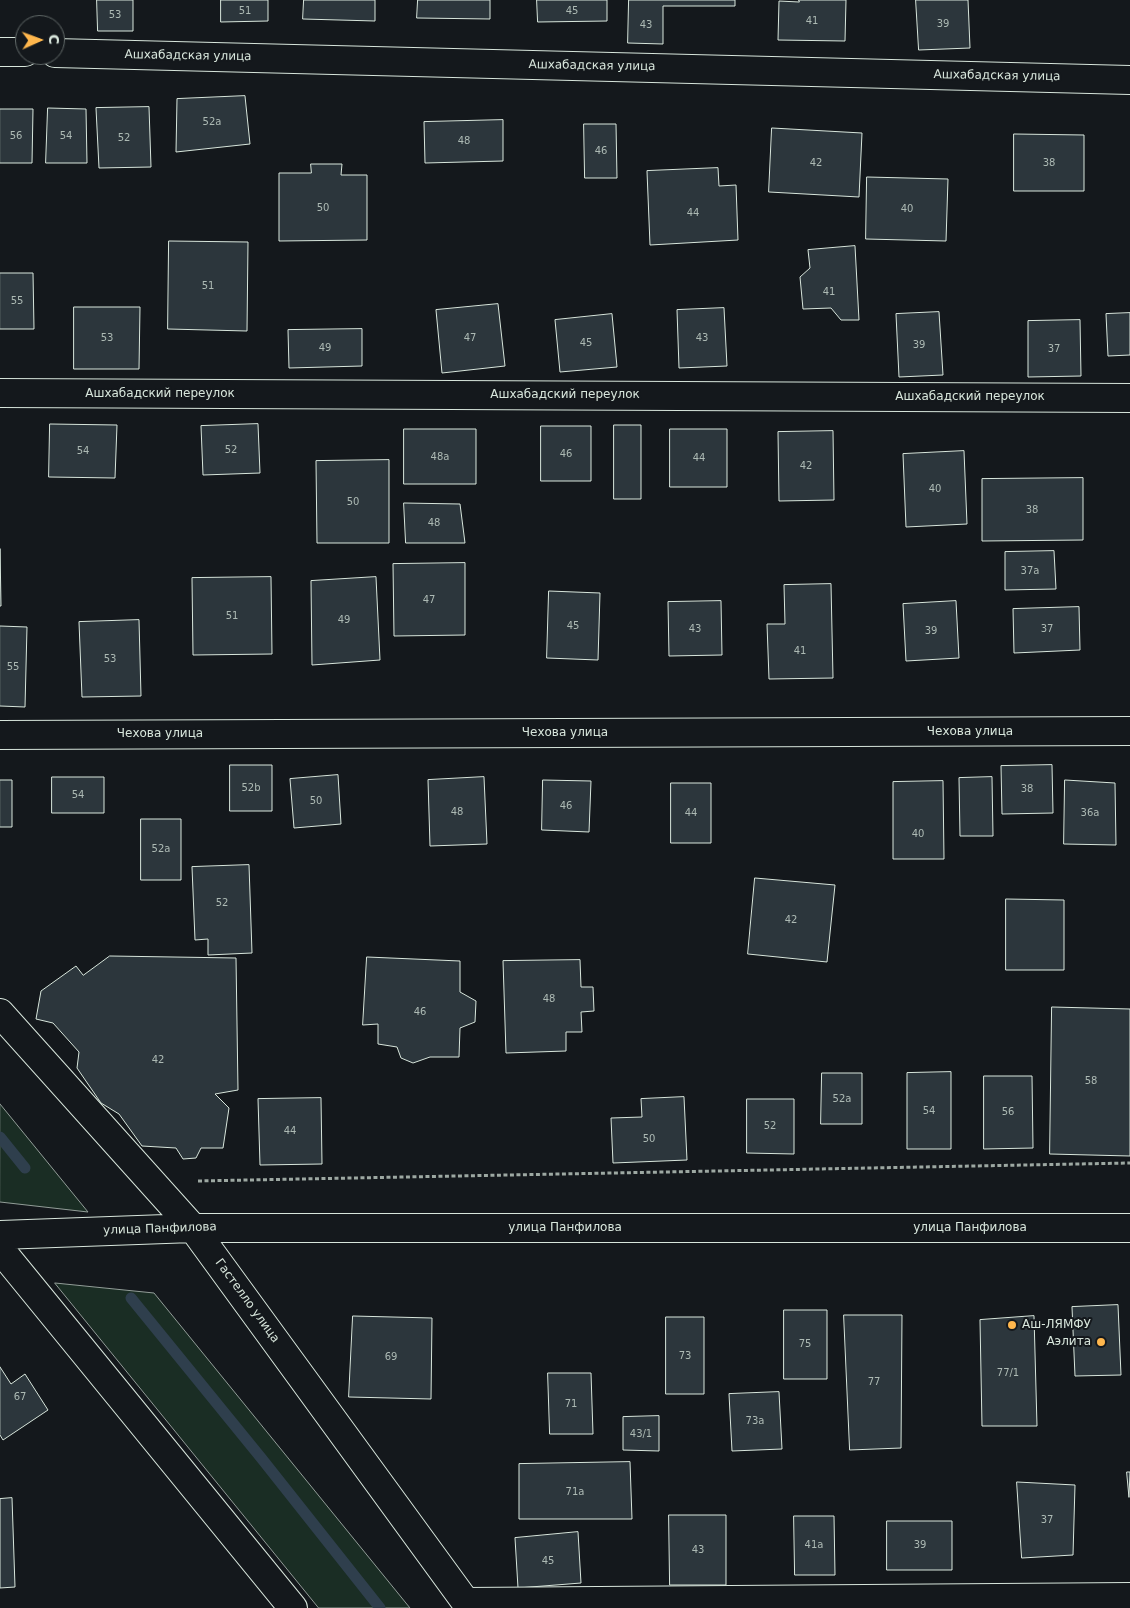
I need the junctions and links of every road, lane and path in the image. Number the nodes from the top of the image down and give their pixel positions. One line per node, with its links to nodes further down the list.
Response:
1 (0, 52): 2 (street)
2 (15, 52)
3 (65, 53): 4 (street, Ашхабадская улица)
4 (1130, 80)
5 (0, 393): 6 (street, Ашхабадский переулок)
6 (1130, 398)
7 (1130, 731): 8 (street, Чехова улица)
8 (0, 734)
9 (0, 1013): 11 (street, Гастелло улица)
10 (1130, 1163): 11 (path)
11 (152, 1182): 12 (street, Гастелло улица)
12 (193, 1228): 13 (street, улица Панфилова); 14 (street, улица Панфилова); 17 (street, Гастелло улица)
13 (1130, 1228)
14 (0, 1235)
15 (0, 1248): 18 (street)
16 (1130, 1597): 17 (street)
17 (468, 1605)
18 (293, 1608)

